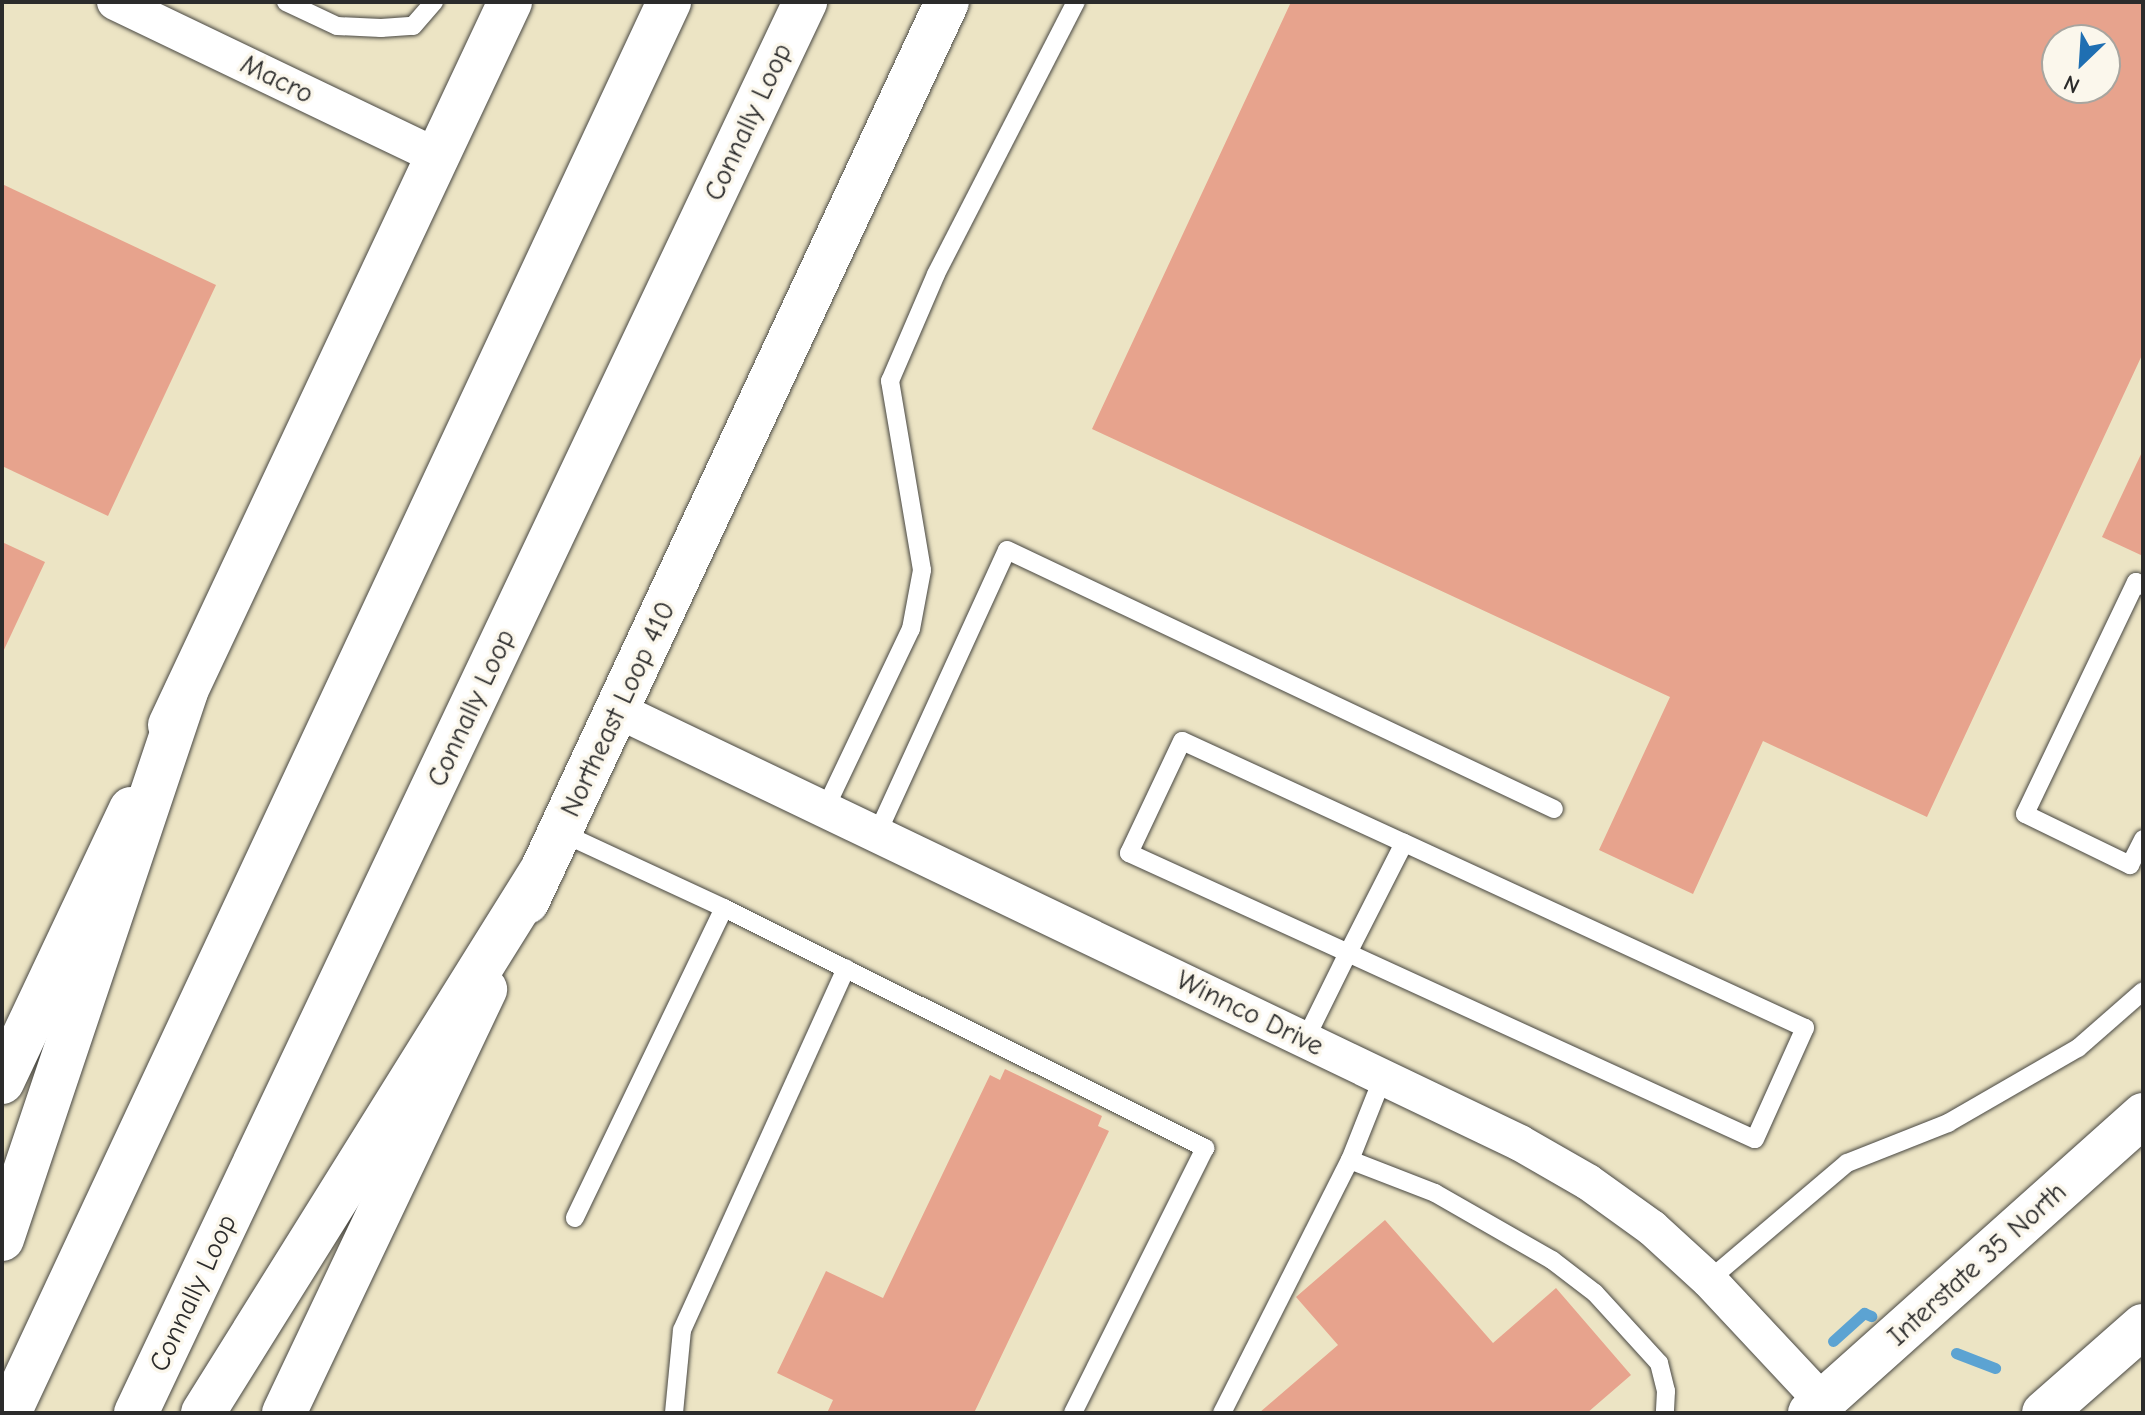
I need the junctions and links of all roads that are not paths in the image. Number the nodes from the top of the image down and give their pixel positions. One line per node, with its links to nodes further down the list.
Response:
1 (115, 2): 9 (street, Macro)
2 (286, 2): 3 (lane)
3 (434, 2)
4 (510, 2): 9 (main road)
5 (669, 2): 33 (main road)
6 (805, 2): 34 (main road, Connally Loop)
7 (947, 2): 12 (main road, Northeast Loop 410)
8 (1076, 2): 13 (lane)
9 (439, 157): 11 (main road)
10 (2143, 586): 16 (lane)
11 (186, 692): 25 (main road); 29 (main road)
12 (617, 710): 13 (street, Winnco Drive); 18 (main road, Northeast Loop 410)
13 (825, 809): 15 (street, Winnco Drive)
14 (1554, 809): 15 (lane)
15 (877, 834): 23 (street, Winnco Drive)
16 (2143, 839)
17 (1404, 843): 20 (lane); 20 (lane); 20 (lane)
18 (552, 850): 19 (lane); 35 (main road); 36 (main road, Northeast Loop 410)
19 (724, 908): 21 (lane); 28 (lane)
20 (1348, 953): 23 (lane)
21 (846, 969): 37 (lane); 38 (lane)
22 (2143, 991): 30 (lane)
23 (1305, 1040): 24 (street, Winnco Drive)
24 (1383, 1077): 27 (lane); 30 (street, Winnco Drive)
25 (2, 1082)
26 (2143, 1115): 32 (main road, Interstate 35 North)
27 (1350, 1160): 39 (lane); 40 (lane)
28 (575, 1218)
29 (2, 1239)
30 (1709, 1280): 32 (street, Winnco Drive)
31 (2143, 1326): 41 (main road)
32 (1816, 1408)
33 (9, 1413)
34 (136, 1413)
35 (203, 1413)
36 (284, 1413)
37 (674, 1413)
38 (1073, 1413)
39 (1222, 1413)
40 (1665, 1413)
41 (2044, 1413)

